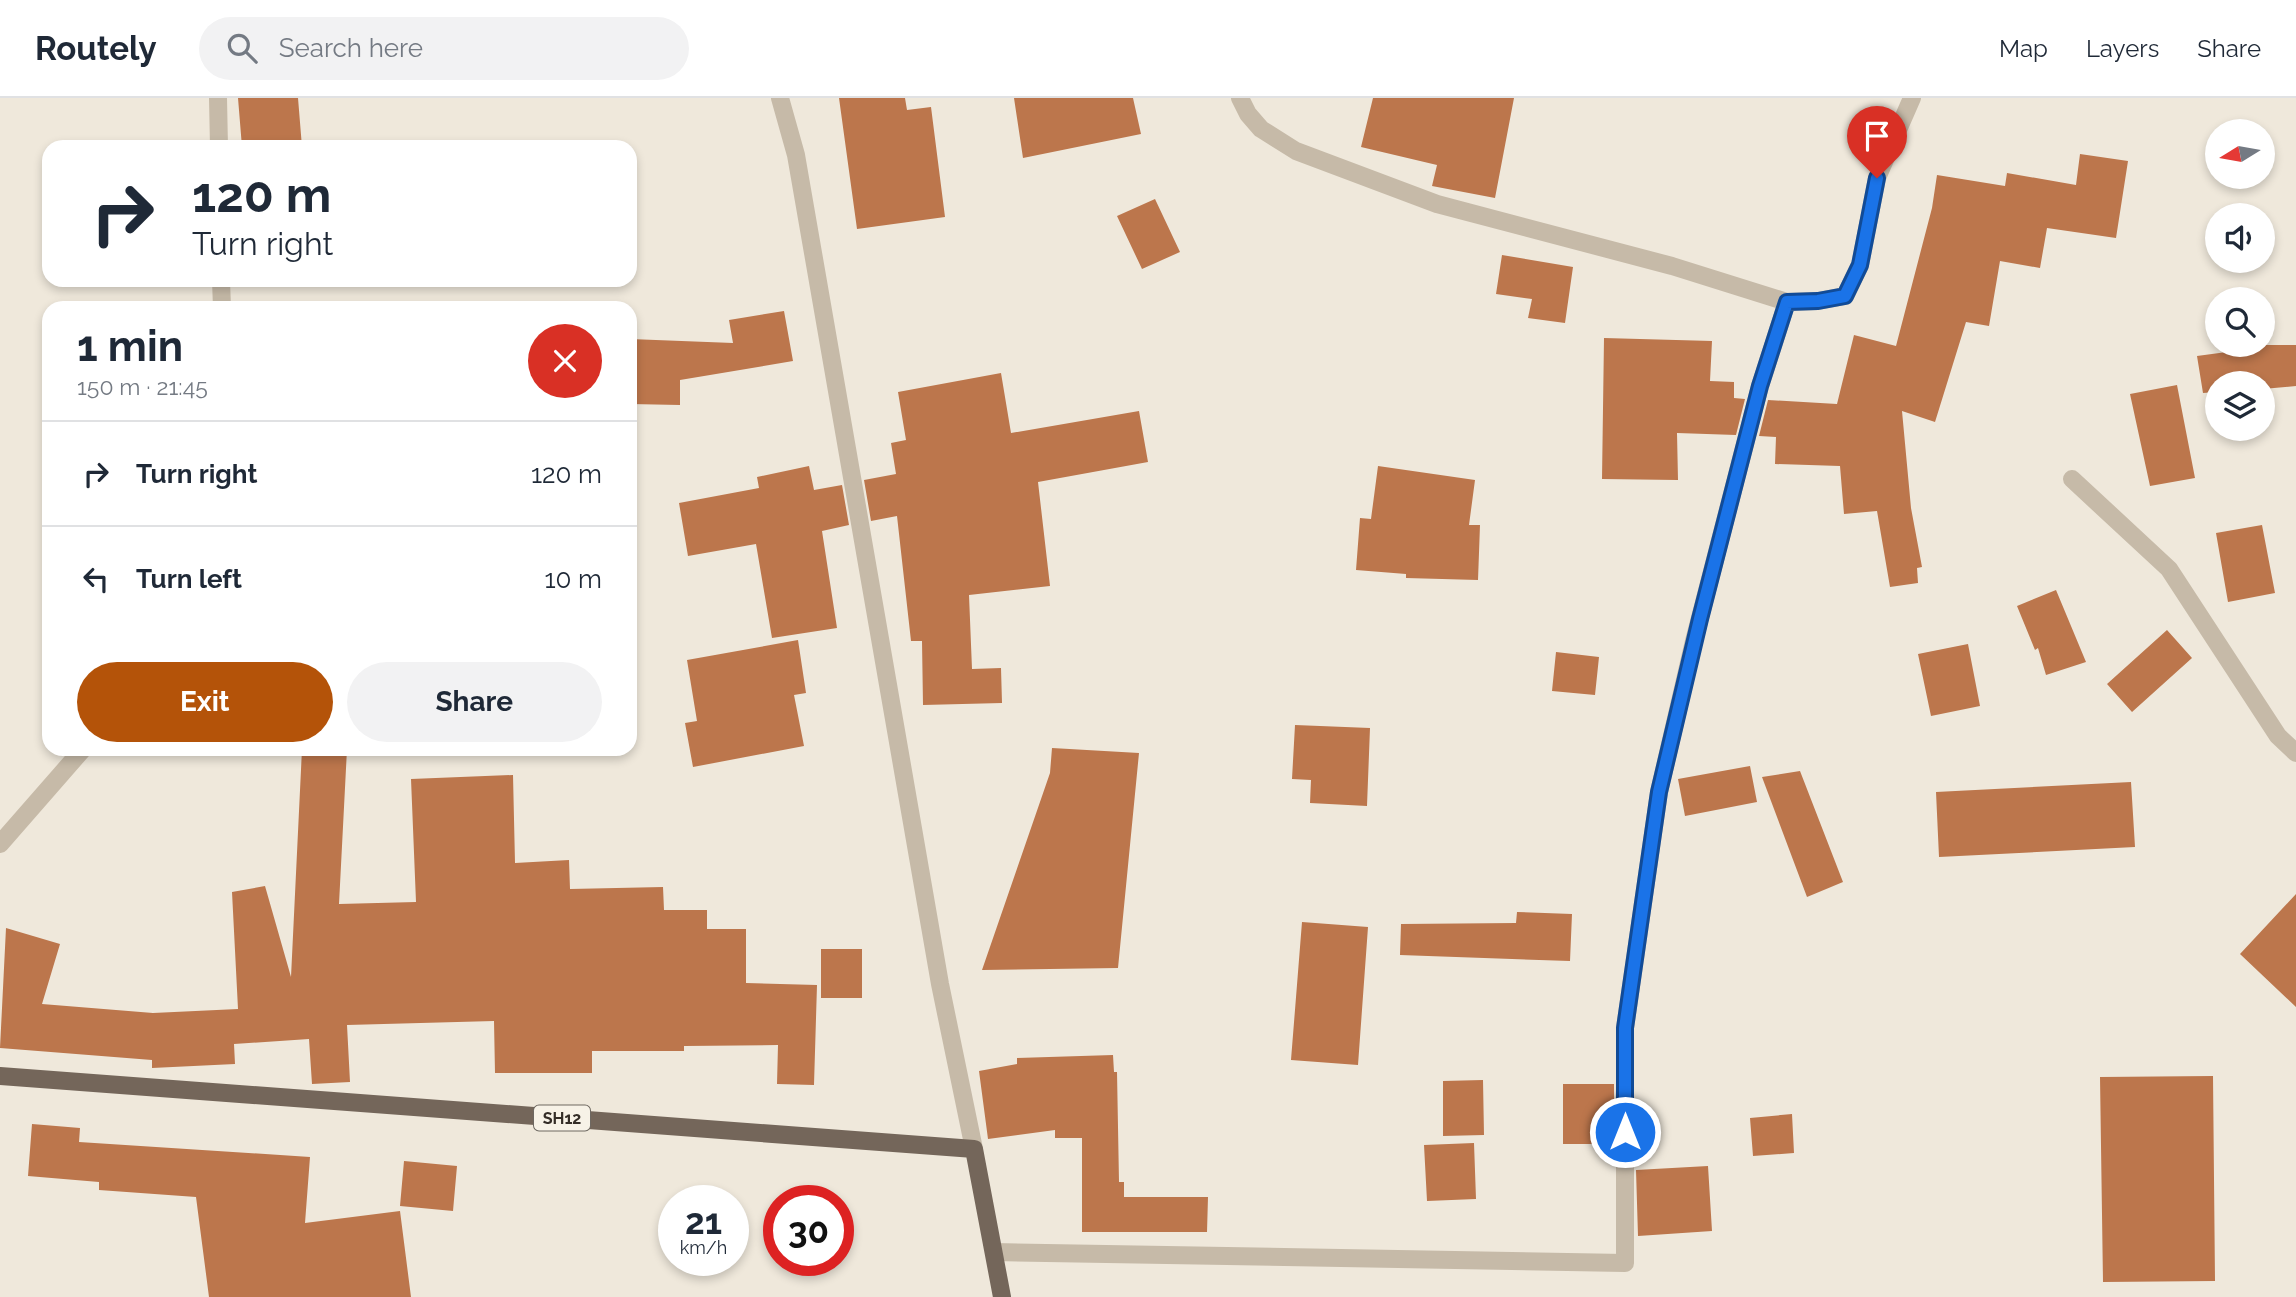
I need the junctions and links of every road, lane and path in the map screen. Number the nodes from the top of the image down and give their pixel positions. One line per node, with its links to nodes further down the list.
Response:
1 (218, 98): 5 (street)
2 (780, 98): 12 (street)
3 (1240, 98): 6 (street)
4 (1912, 98): 6 (street)
5 (219, 140)
6 (1787, 302): 13 (street)
7 (2072, 479): 8 (street)
8 (2296, 753)
9 (77, 756): 10 (street)
10 (0, 844)
11 (0, 1076): 12 (main road, SH12)
12 (974, 1149): 13 (main road)
13 (994, 1252): 14 (main road)
14 (1002, 1297)

